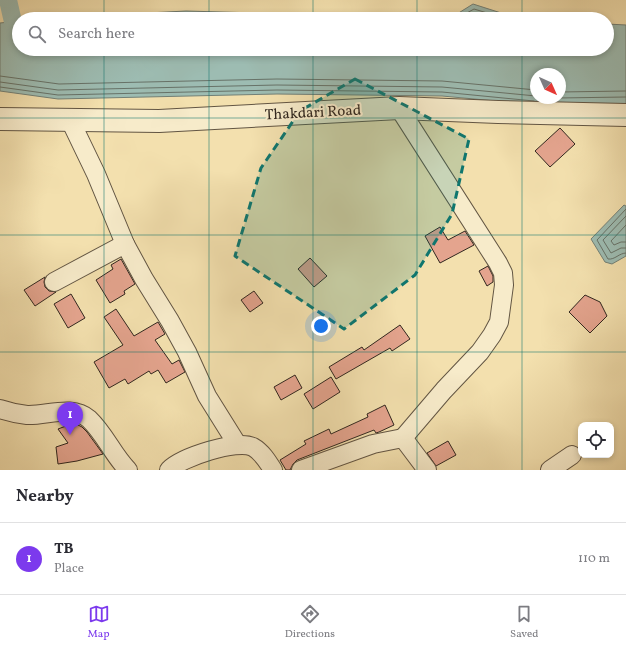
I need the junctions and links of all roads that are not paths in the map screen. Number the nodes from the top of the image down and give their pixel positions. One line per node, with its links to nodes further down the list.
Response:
1 (399, 108): 2 (street, Thakdari Road); 4 (street, Thakdari Road); 8 (street)
2 (626, 115)
3 (0, 119): 4 (street, Thakdari Road)
4 (70, 120): 5 (street)
5 (126, 244): 6 (street); 9 (street)
6 (54, 282)
7 (0, 410): 11 (street)
8 (403, 438): 14 (street); 15 (street)
9 (237, 444): 12 (street); 13 (street)
10 (572, 455): 16 (street)
11 (128, 470)
12 (169, 470)
13 (273, 470)
14 (301, 470)
15 (427, 470)
16 (550, 470)

